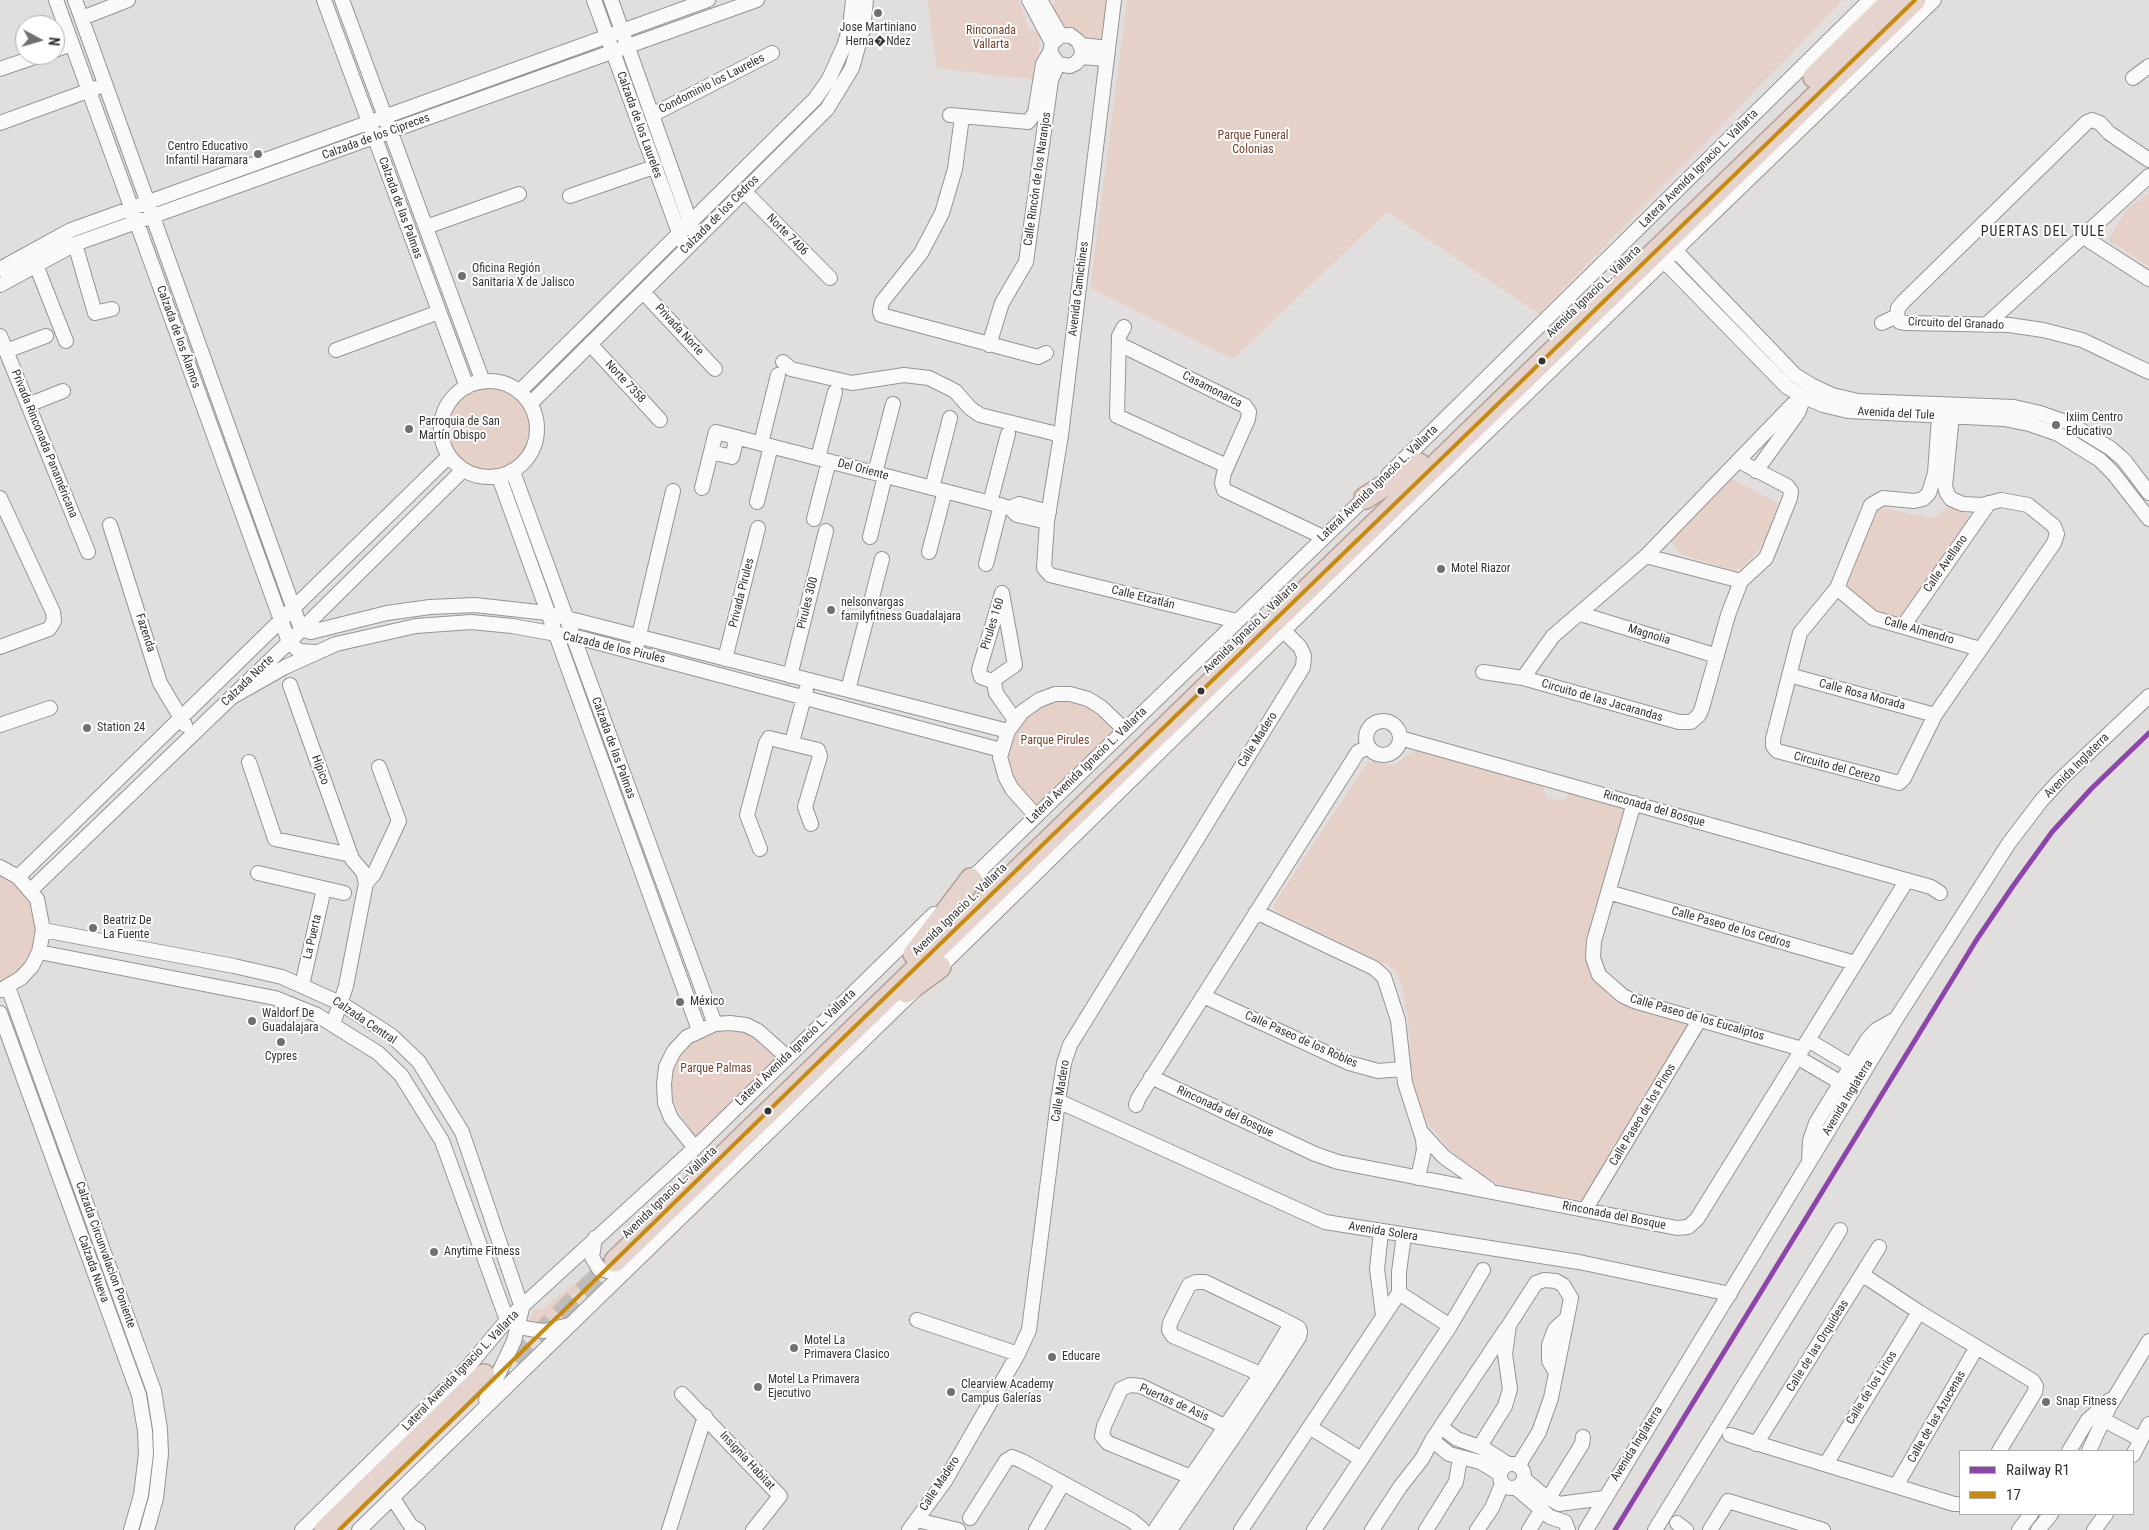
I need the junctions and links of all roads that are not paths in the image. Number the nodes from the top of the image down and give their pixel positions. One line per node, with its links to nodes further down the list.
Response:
1 (56, 0): 23 (street, Calzada de los Álamos)
2 (75, 0): 20 (street, Calzada de los Álamos)
3 (128, 0): 20 (street)
4 (324, 0): 40 (street, Calzada de las Palmas)
5 (342, 0): 39 (street, Calzada de las Palmas)
6 (594, 0): 22 (street, Calzada de los Laureles)
7 (611, 0): 21 (street, Calzada de los Laureles)
8 (708, 0): 21 (street, Calzada de los Cipreces)
9 (757, 0): 25 (street, Calzada de los Cipreces)
10 (853, 0): 52 (street, Calzada de los Cedros)
11 (866, 0): 51 (street, Calzada de los Cedros)
12 (1029, 0): 26 (street)
13 (1040, 0): 26 (street)
14 (1114, 0): 30 (street, Avenida Camichines)
15 (1870, 0): 134 (street, Lateral Avenida Ignacio L. Vallarta)
16 (1915, 0): 19 (highway, Avenida Ignacio L. Vallarta)
17 (1923, 0): 19 (highway)
18 (1934, 0): 67 (street)
19 (1895, 8): 109 (highway, Avenida Ignacio L. Vallarta); 120 (highway, Avenida Ignacio L. Vallarta)
20 (82, 18): 35 (street, Calzada de los Álamos)
21 (622, 31): 22 (street, Calzada de los Cipreces); 25 (street, Calzada de los Laureles)
22 (607, 36): 28 (street, Calzada de los Laureles); 39 (street, Calzada de los Cipreces)
23 (72, 44): 24 (street); 36 (street, Calzada de los Álamos)
24 (65, 46)
25 (628, 47): 28 (street, Calzada de los Cipreces); 38 (street, Calzada de los Laureles)
26 (1055, 49): 27 (street); 27 (street); 37 (street, Calle Rincón de los Naranjos)
27 (1081, 51): 30 (street)
28 (613, 52): 43 (street, Calzada de los Cipreces); 47 (street, Calzada de los Laureles)
29 (772, 52): 38 (street, Condominio los Laureles)
30 (1107, 54): 111 (street, Avenida Camichines)
31 (15, 64): 33 (street)
32 (2149, 66): 34 (street)
33 (0, 69)
34 (2133, 78)
35 (107, 85): 36 (street); 55 (street, Calzada de los Álamos)
36 (89, 91): 42 (street); 57 (street, Calzada de los Álamos)
37 (1044, 95): 41 (street); 44 (street, Calle Rincón de los Naranjos)
38 (652, 115): 45 (street, Calzada de los Laureles)
39 (385, 116): 40 (street, Calzada de los Cipreces); 43 (street, Calzada de las Palmas)
40 (369, 122): 46 (street, Calzada de las Palmas); 55 (street, Calzada de los Cipreces)
41 (1028, 122): 44 (street); 86 (street, Calle Rincón de los Naranjos)
42 (0, 123)
43 (391, 131): 46 (street, Calzada de los Cipreces); 61 (street, Calzada de las Palmas)
44 (1043, 133): 86 (street, Calle Rincón de los Naranjos)
45 (659, 134): 47 (street); 60 (street, Calzada de los Laureles)
46 (374, 137): 58 (street, Calzada de los Cipreces); 76 (street, Calzada de las Palmas)
47 (644, 140): 49 (street, Calzada de los Laureles)
48 (2149, 160): 77 (street, Circuito del Granado)
49 (654, 167): 54 (street); 62 (street, Calzada de los Laureles)
50 (2149, 176): 63 (street)
51 (744, 191): 56 (street, Calzada de los Cedros); 71 (street, Norte 7406)
52 (720, 193): 56 (street); 60 (street, Calzada de los Cedros)
53 (519, 194): 61 (street)
54 (570, 196)
55 (148, 202): 57 (street, Calzada de los Cipreces); 58 (street, Calzada de los Álamos)
56 (733, 202): 64 (street, Calzada de los Cedros)
57 (131, 208): 59 (street, Calzada de los Álamos); 70 (street, Calzada de los Cipreces)
58 (154, 216): 59 (street, Calzada de los Cipreces); 103 (street, Calzada de los Álamos)
59 (136, 222): 65 (street, Calzada de los Cipreces); 105 (street, Calzada de los Álamos)
60 (691, 222): 62 (street, Calzada de los Cedros); 64 (street, Calzada de los Laureles)
61 (426, 228): 94 (street, Calzada de las Palmas)
62 (679, 234): 66 (street, Calzada de los Laureles); 97 (street, Calzada de los Cedros)
63 (2082, 236): 72 (street); 79 (street)
64 (696, 238): 66 (street, Calzada de los Cedros)
65 (75, 244): 69 (street, Calzada de los Cipreces); 75 (street)
66 (685, 250): 74 (street, Calzada de los Cedros)
67 (1675, 250): 68 (street); 99 (street, Avenida del Tule)
68 (1664, 261): 99 (street, Avenida del Tule); 132 (street)
69 (36, 264): 73 (street, Calzada de los Cipreces); 83 (street)
70 (0, 269)
71 (830, 278)
72 (2149, 279)
73 (0, 285)
74 (643, 292): 84 (street, Calzada de los Cedros); 91 (street, Privada Norte)
75 (112, 309)
76 (439, 312): 87 (street); 95 (street, Calzada de las Palmas)
77 (1897, 316): 78 (street); 79 (street, Circuito del Granado)
78 (1882, 323)
79 (1986, 325): 92 (street, Circuito del Granado)
80 (1124, 327): 85 (street)
81 (0, 336): 88 (street, Privada Rinconada Panaméricana)
82 (46, 336): 88 (street)
83 (66, 342)
84 (590, 344): 100 (street, Calzada de los Cedros); 107 (street, Norte 7358)
85 (1119, 344): 121 (street); 121 (street, Casamonarca)
86 (990, 345): 89 (street)
87 (336, 350)
88 (6, 351): 102 (street, Privada Rinconada Panaméricana)
89 (1046, 353)
90 (783, 362): 111 (street)
91 (715, 369)
92 (2149, 372)
93 (778, 375): 113 (street)
94 (483, 382): 95 (street); 97 (street)
95 (467, 387): 117 (street)
96 (63, 391): 102 (street)
97 (519, 392): 100 (street)
98 (835, 392): 118 (street)
99 (1805, 395): 104 (street, Avenida del Tule); 108 (street, Circuito de las Jacarandas)
100 (530, 404): 124 (street)
101 (893, 404): 125 (street)
102 (28, 405): 146 (street, Privada Rinconada Panaméricana)
103 (222, 407): 105 (street); 154 (street, Calzada de los Álamos)
104 (1946, 411): 127 (street); 128 (street, Avenida del Tule); 138 (street, Avenida del Tule)
105 (206, 415): 159 (street, Calzada de los Álamos)
106 (950, 418): 130 (street)
107 (660, 420)
108 (1780, 428): 114 (street, Circuito de las Jacarandas); 116 (street, Circuito de las Jacarandas)
109 (1470, 429): 132 (highway); 230 (highway, Avenida Ignacio L. Vallarta)
110 (1008, 434): 137 (street)
111 (1061, 435): 139 (street, Avenida Camichines)
112 (737, 437): 113 (street, Del Oriente); 115 (street, Del Oriente); 115 (street)
113 (766, 445): 118 (street, Del Oriente); 135 (street)
114 (1754, 446): 116 (street); 119 (street, Circuito de las Jacarandas)
115 (711, 452): 129 (street)
116 (1768, 455): 123 (street, Circuito de las Jacarandas)
117 (449, 456): 122 (street); 154 (street, Calzada Norte)
118 (824, 460): 125 (street, Del Oriente); 140 (street)
119 (1739, 461): 123 (street, Circuito de las Jacarandas); 148 (street, Circuito de las Jacarandas)
120 (1419, 464): 134 (highway); 218 (highway, Avenida Ignacio L. Vallarta)
121 (1226, 466): 145 (street, Casamonarca)
122 (463, 470): 126 (street); 161 (street, Calzada Norte)
123 (1756, 471): 152 (street, Circuito de las Jacarandas)
124 (513, 472): 126 (street); 157 (street, Calzada de las Palmas)
125 (880, 474): 130 (street, Del Oriente); 144 (street)
126 (499, 477): 155 (street, Calzada de las Palmas)
127 (1939, 485): 136 (street, Circuito del Cerezo); 153 (street, Circuito del Cerezo)
128 (2147, 485): 138 (street)
129 (702, 488)
130 (939, 489): 137 (street, Del Oriente); 147 (street)
131 (673, 491): 164 (street)
132 (1425, 492): 162 (street)
133 (0, 498): 167 (street)
134 (1365, 498): 145 (street, Lateral Avenida Ignacio L. Vallarta)
135 (757, 502)
136 (1989, 503): 160 (street, Calle Avellano); 168 (street, Circuito del Cerezo)
137 (1000, 505): 139 (street, Del Oriente); 150 (street)
138 (2144, 508)
139 (1048, 517): 151 (street, Avenida Camichines)
140 (814, 519)
141 (110, 525): 186 (street, Fazenda)
142 (758, 528): 172 (street, Privada Pirules)
143 (826, 531): 175 (street, Pirules 300)
144 (870, 537)
145 (1323, 537): 158 (street, Lateral Avenida Ignacio L. Vallarta)
146 (88, 552)
147 (929, 552)
148 (1646, 556): 152 (street); 156 (street, Circuito de las Jacarandas)
149 (882, 559): 180 (street)
150 (986, 564)
151 (1050, 575): 158 (street, Calle Etzatlán)
152 (1741, 581): 171 (street, Circuito de las Jacarandas)
153 (1838, 588): 160 (street, Calle Almendro); 174 (street, Circuito del Cerezo)
154 (294, 609): 159 (street, Calzada Norte); 161 (street, Calzada de los Álamos)
155 (548, 613): 157 (street, Calzada de los Pirules); 161 (street, Calzada de los Pirules); 163 (street, Calzada de las Palmas)
156 (1581, 614): 171 (street, Magnolia); 176 (street, Circuito de las Jacarandas)
157 (565, 618): 164 (street, Calzada de los Pirules); 165 (street, Calzada de las Palmas)
158 (1237, 621): 189 (street, Lateral Avenida Ignacio L. Vallarta)
159 (281, 622): 166 (street, Calzada de los Álamos); 186 (street, Calzada Norte)
160 (1904, 625): 168 (street, Calle Almendro)
161 (301, 630): 166 (street, Calzada Norte)
162 (1283, 630): 220 (street); 239 (street, Calle Madero)
163 (555, 634): 165 (street, Calzada de los Pirules); 169 (street, Calzada de los Pirules); 201 (street, Calzada de las Palmas)
164 (638, 636): 170 (street); 172 (street, Calzada de los Pirules)
165 (572, 637): 170 (street, Calzada de los Pirules); 200 (street, Calzada de las Palmas)
166 (289, 642): 169 (street); 182 (street, Calzada Norte)
167 (0, 647)
168 (1980, 649): 185 (street, Circuito del Cerezo)
169 (318, 651): 182 (street, Calzada de los Pirules)
170 (636, 652): 183 (street, Calzada de los Pirules)
171 (1716, 656): 176 (street, Circuito de las Jacarandas)
172 (725, 659): 175 (street, Calzada de los Pirules)
173 (1483, 672): 176 (street)
174 (1789, 675): 185 (street, Calle Rosa Morada); 185 (street, Circuito del Cerezo)
175 (790, 676): 177 (street, Calzada de los Pirules)
176 (1523, 678)
177 (809, 680): 180 (street, Calzada de los Pirules); 183 (street)
178 (994, 682): 178 (street, Pirules 160); 188 (street, Pirules 160)
179 (290, 685): 203 (street, Hípico)
180 (848, 690): 188 (street, Calzada de los Pirules)
181 (2149, 696): 234 (street, Avenida Inglaterra)
182 (232, 697): 190 (street, Calzada Norte)
183 (804, 698): 192 (street); 194 (street, Calzada de los Pirules)
184 (50, 708): 187 (street)
185 (1935, 715)
186 (181, 716): 190 (street, Fazenda); 206 (street, Calzada Norte)
187 (0, 726)
188 (1011, 726): 189 (street); 194 (street)
189 (1125, 730): 198 (street, Lateral Avenida Ignacio L. Vallarta)
190 (190, 737): 211 (street, Calzada Norte)
191 (1400, 738): 193 (street); 193 (street); 197 (street, Rinconada del Bosque)
192 (792, 742): 199 (street); 202 (street)
193 (1368, 746): 215 (street)
194 (1001, 750): 198 (street)
195 (249, 762): 203 (street)
196 (379, 767): 209 (street)
197 (1634, 803): 208 (street, Rinconada del Bosque); 212 (street, Calle Paseo de los Eucaliptos)
198 (1036, 816): 207 (street, Lateral Avenida Ignacio L. Vallarta)
199 (810, 824)
200 (641, 825): 201 (street); 228 (street, Calzada de las Palmas)
201 (626, 830): 229 (street, Calzada de las Palmas)
202 (760, 849)
203 (351, 855): 209 (street, Hípico)
204 (0, 867): 206 (street)
205 (258, 873): 210 (street)
206 (18, 877): 211 (street)
207 (971, 879): 218 (highway); 232 (street, Lateral Avenida Ignacio L. Vallarta)
208 (1907, 880): 214 (street, Rinconada del Bosque); 219 (street, Rinconada del Bosque)
209 (366, 883): 224 (street)
210 (324, 889): 213 (street); 221 (street, La Puerta)
211 (31, 890): 216 (street)
212 (1608, 892): 219 (street, Calle Paseo de los Cedros); 226 (street, Calle Paseo de los Eucaliptos)
213 (344, 893)
214 (1940, 893)
215 (1256, 912): 223 (street); 233 (street)
216 (43, 930): 217 (street); 221 (street, Calzada Central)
217 (39, 952): 222 (street); 227 (street, Calzada Central)
218 (911, 958): 250 (highway, Avenida Ignacio L. Vallarta)
219 (1855, 963): 231 (street, Rinconada del Bosque)
220 (940, 967): 230 (highway); 250 (street, Avenida Ignacio L. Vallarta)
221 (302, 985): 224 (street, Calzada Central)
222 (4, 989): 297 (street, Calzada Circunvalacion Poniente)
223 (1203, 996): 233 (street, Calle Paseo de los Robles); 235 (street)
224 (342, 1004): 227 (street); 236 (street, Calzada Central)
225 (0, 1013): 295 (street, Calzada Nueva)
226 (1700, 1020): 231 (street, Calle Paseo de los Eucaliptos); 245 (street, Calle Paseo de los Pinos)
227 (333, 1024): 238 (street, Calzada Central)
228 (715, 1024): 229 (street); 232 (street)
229 (699, 1030): 242 (street)
230 (842, 1039): 250 (highway, Avenida Ignacio L. Vallarta)
231 (1802, 1048): 234 (street, Calle Paseo de los Eucaliptos); 237 (street, Calle Paseo de los Eucaliptos); 245 (street, Rinconada del Bosque)
232 (787, 1057): 242 (street, Lateral Avenida Ignacio L. Vallarta)
233 (1402, 1069): 241 (street)
234 (1857, 1070): 237 (street, Avenida Inglaterra)
235 (1151, 1077): 240 (street); 243 (street, Rinconada del Bosque)
236 (431, 1079): 238 (street); 255 (street, Calzada Central)
237 (1847, 1086): 254 (street, Avenida Inglaterra)
238 (412, 1093): 259 (street, Calzada Central)
239 (1058, 1101): 247 (street, Avenida Solera); 265 (street, Calle Madero)
240 (1136, 1105)
241 (1421, 1132): 243 (street); 244 (street)
242 (695, 1148): 250 (street, Lateral Avenida Ignacio L. Vallarta)
243 (1418, 1178): 244 (street, Rinconada del Bosque)
244 (1501, 1194): 245 (street, Rinconada del Bosque)
245 (1586, 1210)
246 (1840, 1230): 328 (street)
247 (1382, 1232): 248 (street, Avenida Solera); 257 (street)
248 (1404, 1236): 253 (street); 254 (street, Avenida Solera)
249 (1879, 1247): 252 (street, Calle de las Orquídeas)
250 (612, 1255): 255 (street, Lateral Avenida Ignacio L. Vallarta); 260 (street, Avenida Ignacio L. Vallarta)
251 (1483, 1270): 262 (street)
252 (1863, 1275): 256 (street); 281 (street, Calle de las Orquídeas)
253 (1400, 1293): 257 (street); 262 (street)
254 (1730, 1294): 298 (street, Avenida Inglaterra)
255 (522, 1308): 259 (street, Lateral Avenida Ignacio L. Vallarta)
256 (1919, 1312): 264 (street); 289 (street, Calle de los Lirios)
257 (1383, 1315): 275 (street)
258 (917, 1320): 265 (street)
259 (513, 1323): 260 (street); 268 (street, Lateral Avenida Ignacio L. Vallarta); 268 (street)
260 (569, 1325): 271 (street, Avenida Ignacio L. Vallarta)
261 (1509, 1325): 266 (street); 267 (street); 290 (street)
262 (1450, 1326): 288 (street)
263 (2149, 1340): 272 (street)
264 (1977, 1347): 283 (street); 294 (street, Calle de las Azucenas)
265 (1018, 1354): 306 (street, Calle Madero)
266 (1485, 1361): 267 (street); 274 (street)
267 (1507, 1372): 282 (street)
268 (485, 1375): 271 (street); 312 (street, Lateral Avenida Ignacio L. Vallarta); 313 (highway); 314 (highway)
269 (1266, 1376): 269 (street, Puertas de Asis); 276 (street, Puertas de Asis)
270 (682, 1394): 273 (street, Insignia Habitat)
271 (481, 1410): 296 (street, Avenida Ignacio L. Vallarta)
272 (2100, 1414): 277 (street); 284 (street); 285 (street)
273 (705, 1416): 316 (street, Insignia Habitat); 317 (street, Insignia Habitat)
274 (1441, 1427): 280 (street); 282 (street)
275 (1311, 1428): 288 (street); 322 (street)
276 (1231, 1429): 291 (street, Puertas de Asis); 291 (street, Puertas de Asis); 292 (street, Puertas de Asis)
277 (2144, 1432): 286 (street)
278 (1730, 1436): 281 (street)
279 (1584, 1437): 299 (street)
280 (1432, 1440): 287 (street); 308 (street)
281 (1756, 1444): 289 (street)
282 (1480, 1446): 290 (street)
283 (2002, 1450)
284 (2070, 1450)
285 (2089, 1450)
286 (2134, 1453)
287 (1460, 1458): 290 (street); 324 (street)
288 (1361, 1459): 323 (street)
289 (1826, 1464): 294 (street)
290 (1511, 1476): 299 (street); 325 (street)
291 (1190, 1477): 292 (street, Puertas de Asis); 320 (street, Puertas de Asis)
292 (1203, 1482): 321 (street, Puertas de Asis)
293 (1063, 1483): 305 (street, Puertas de Asis); 319 (street); 320 (street, Puertas de Asis)
294 (1896, 1486): 301 (street)
295 (140, 1497): 297 (street); 310 (street, Calzada Nueva)
296 (392, 1497): 309 (street); 315 (street, Avenida Ignacio L. Vallarta)
297 (156, 1498): 311 (street, Calzada Circunvalacion Poniente)
298 (1604, 1498): 300 (street); 327 (street, Avenida Inglaterra)
299 (1545, 1504): 300 (street); 307 (street); 326 (street)
300 (1574, 1504): 307 (street)
301 (1957, 1504)
302 (2030, 1515): 331 (street)
303 (2050, 1515): 332 (street)
304 (2105, 1515): 333 (street)
305 (970, 1518)
306 (913, 1525): 318 (street)
307 (1567, 1526)
308 (1376, 1527)
309 (413, 1529)
310 (131, 1530)
311 (147, 1530)
312 (302, 1530)
313 (325, 1530)
314 (339, 1530)
315 (359, 1530)
316 (669, 1530)
317 (753, 1530)
318 (958, 1530)
319 (1036, 1530)
320 (1148, 1530)
321 (1170, 1530)
322 (1241, 1530)
323 (1314, 1530)
324 (1426, 1530)
325 (1477, 1530)
326 (1529, 1530)
327 (1586, 1530)
328 (1655, 1530)
329 (1710, 1530): 330 (street)
330 (1823, 1530)
331 (2019, 1530)
332 (2038, 1530)
333 (2094, 1530)

